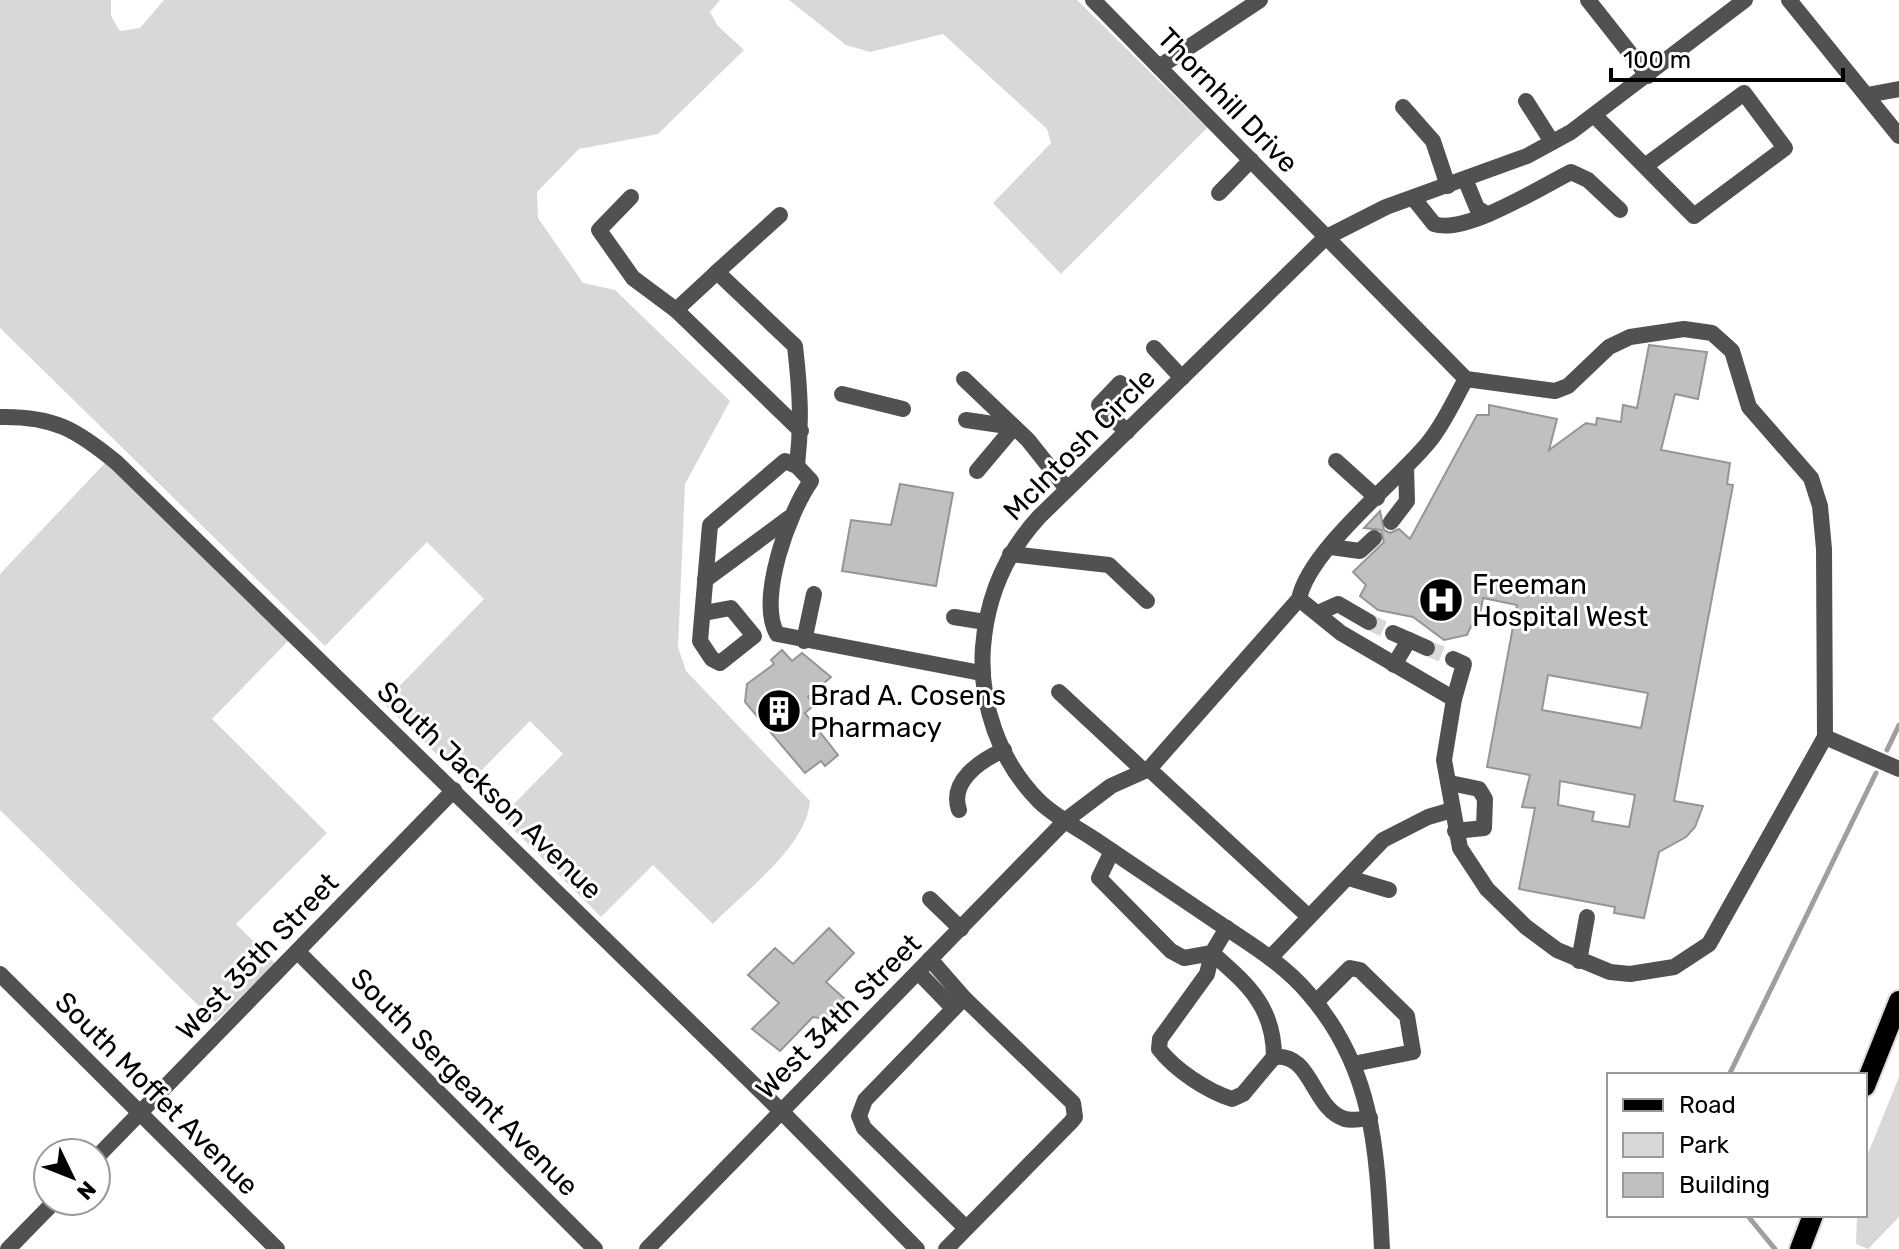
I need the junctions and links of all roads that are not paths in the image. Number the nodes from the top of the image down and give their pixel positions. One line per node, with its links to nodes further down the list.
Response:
1 (1093, 0): 6 (street, Thornhill Drive)
2 (1260, 0): 6 (street)
3 (1588, 0): 7 (street)
4 (1745, 0): 7 (street, McIntosh Circle)
5 (1789, 0): 9 (street)
6 (1159, 67): 15 (street, Thornhill Drive)
7 (1648, 76): 12 (street, McIntosh Circle)
8 (1899, 89): 9 (street)
9 (1867, 95): 13 (street)
10 (1526, 101): 14 (street)
11 (1403, 107): 18 (street)
12 (1595, 116): 14 (street, McIntosh Circle); 16 (street)
13 (1899, 136)
14 (1552, 142): 17 (street, McIntosh Circle)
15 (1251, 160): 19 (street); 25 (street, Thornhill Drive)
16 (1645, 166): 16 (street)
17 (1465, 179): 18 (street, McIntosh Circle); 23 (street)
18 (1448, 186): 21 (street, McIntosh Circle)
19 (1219, 193)
20 (631, 197): 27 (street)
21 (1414, 199): 23 (street); 25 (street, McIntosh Circle)
22 (1620, 210): 23 (street)
23 (1485, 213)
24 (780, 215): 26 (street)
25 (1325, 238): 31 (street, McIntosh Circle); 33 (street, Thornhill Drive)
26 (717, 272): 27 (street); 40 (street)
27 (676, 310): 40 (street)
28 (1694, 315): 29 (street)
29 (1712, 333): 33 (street); 69 (street)
30 (1154, 348): 31 (street)
31 (1182, 378): 41 (street, McIntosh Circle)
32 (964, 379): 39 (street)
33 (1466, 379): 44 (street)
34 (1120, 383): 41 (street)
35 (842, 394): 36 (street)
36 (903, 409)
37 (0, 417): 74 (street, South Jackson Avenue)
38 (966, 420): 39 (street)
39 (1014, 427): 45 (street); 46 (street)
40 (801, 431): 43 (street)
41 (1127, 432): 46 (street, McIntosh Circle)
42 (1336, 461): 47 (street)
43 (797, 466): 48 (street); 53 (street)
44 (1406, 467): 47 (street); 49 (street)
45 (977, 471)
46 (1067, 489): 52 (street, McIntosh Circle)
47 (1377, 498): 51 (street)
48 (789, 518): 53 (street); 62 (street)
49 (1391, 522)
50 (1374, 538): 51 (street)
51 (1331, 547): 55 (street)
52 (1010, 554): 56 (street); 60 (street, McIntosh Circle)
53 (705, 580): 57 (street)
54 (814, 594): 62 (street)
55 (1299, 599): 58 (street); 72 (street)
56 (1147, 601)
57 (704, 613)
58 (1318, 613): 61 (street); 65 (street)
59 (954, 617): 60 (street)
60 (985, 622): 66 (street, McIntosh Circle)
61 (1369, 622)
62 (804, 641): 66 (street)
63 (1427, 648): 65 (street)
64 (1453, 659): 68 (street)
65 (1394, 665): 68 (street)
66 (981, 673): 70 (street, McIntosh Circle)
67 (1059, 692): 72 (street)
68 (1454, 699): 73 (street)
69 (1825, 737): 71 (street); 91 (street)
70 (1004, 750): 75 (street); 77 (street, McIntosh Circle)
71 (1899, 769)
72 (1147, 770): 77 (street, West 34th Street); 83 (street)
73 (1450, 783): 76 (street); 78 (street)
74 (454, 790): 87 (street, West 35th Street); 100 (street, South Jackson Avenue)
75 (959, 810)
76 (1452, 810): 78 (street); 80 (street)
77 (1066, 820): 79 (street, McIntosh Circle); 86 (street, West 34th Street)
78 (1455, 831): 91 (street)
79 (1112, 851): 85 (street, McIntosh Circle); 88 (street)
80 (1349, 878): 81 (street); 83 (street)
81 (1389, 890)
82 (930, 899): 86 (street)
83 (1308, 916): 89 (street)
84 (1587, 917): 91 (street)
85 (1227, 928): 88 (street); 89 (street, McIntosh Circle)
86 (961, 929): 90 (street, West 34th Street)
87 (298, 952): 101 (street, West 35th Street); 109 (street, South Sergeant Avenue)
88 (1212, 953): 97 (street); 97 (street)
89 (1270, 958): 95 (street, McIntosh Circle)
90 (930, 959): 92 (street, West 34th Street); 96 (street)
91 (1579, 961)
92 (918, 972): 96 (street); 100 (street, West 34th Street)
93 (0, 974): 101 (street, South Moffet Avenue)
94 (1899, 1001): 99 (main road)
95 (1316, 1002): 98 (street, McIntosh Circle); 98 (street)
96 (958, 1003): 106 (street); 106 (street)
97 (1274, 1057): 102 (street)
98 (1353, 1064): 102 (street, McIntosh Circle)
99 (1867, 1081)
100 (781, 1111): 110 (street, West 34th Street); 111 (street, South Jackson Avenue)
101 (140, 1113): 103 (street, West 35th Street); 108 (street, South Moffet Avenue)
102 (1370, 1118): 113 (street, McIntosh Circle)
103 (112, 1142)
104 (39, 1217): 107 (street)
105 (1812, 1217): 114 (main road)
106 (966, 1228): 112 (street)
107 (8, 1249)
108 (277, 1249)
109 (595, 1249)
110 (647, 1249)
111 (917, 1249)
112 (946, 1249)
113 (1382, 1249)
114 (1800, 1249)

